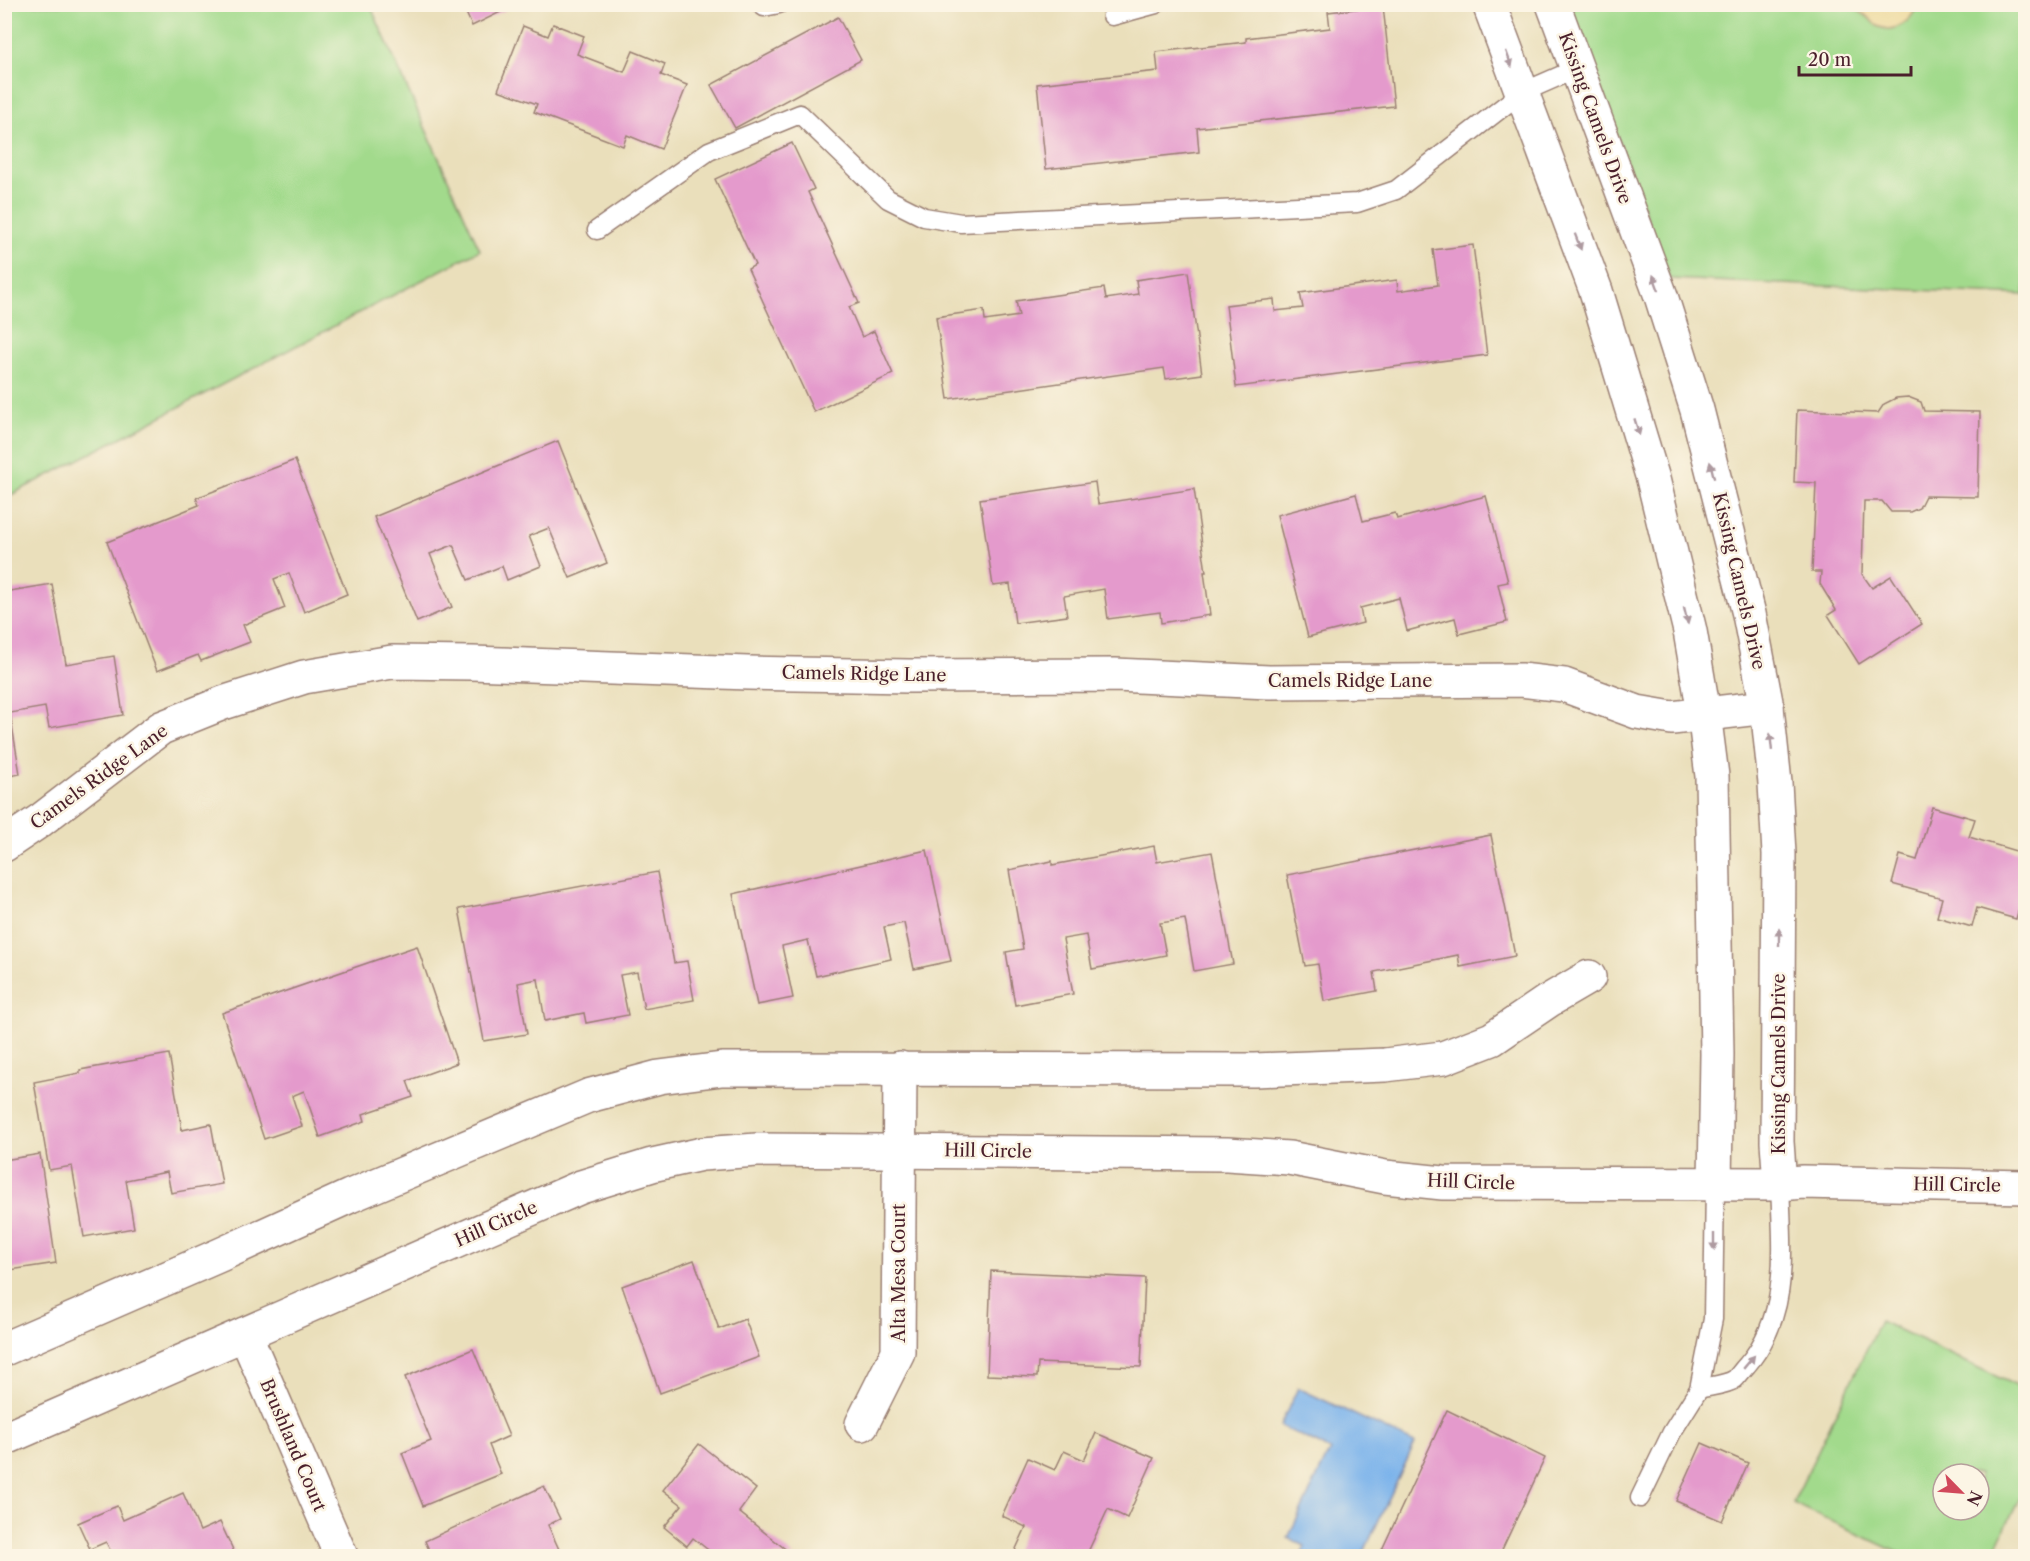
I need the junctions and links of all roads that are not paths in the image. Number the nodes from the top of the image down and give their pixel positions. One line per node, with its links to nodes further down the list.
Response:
1 (760, 4): 2 (lane)
2 (779, 4)
3 (1156, 4): 6 (lane)
4 (1489, 4): 8 (street, one-way to 8)
5 (1553, 4): 7 (street, Kissing Camels Drive)
6 (1112, 16)
7 (1578, 68): 8 (lane); 10 (street, Kissing Camels Drive, one-way to 7)
8 (1521, 93): 9 (lane); 11 (street, one-way to 11)
9 (597, 230)
10 (1767, 706): 11 (street, Camels Ridge Lane); 17 (street, Kissing Camels Drive, one-way to 10)
11 (1704, 714): 12 (street, Camels Ridge Lane); 16 (street)
12 (4, 845)
13 (1589, 977): 14 (street)
14 (900, 1068): 15 (street, Alta Mesa Court); 20 (street)
15 (900, 1150): 16 (street, Hill Circle); 19 (street, Hill Circle); 22 (street, Alta Mesa Court)
16 (1715, 1184): 17 (street, Hill Circle); 21 (lane, one-way to 21)
17 (1780, 1184): 18 (street, Hill Circle); 21 (lane, one-way to 17)
18 (2025, 1187)
19 (245, 1334): 23 (street, Hill Circle); 25 (street, Brushland Court)
20 (4, 1348)
21 (1699, 1389): 24 (lane)
22 (862, 1424)
23 (4, 1439)
24 (1640, 1498)
25 (341, 1557)

